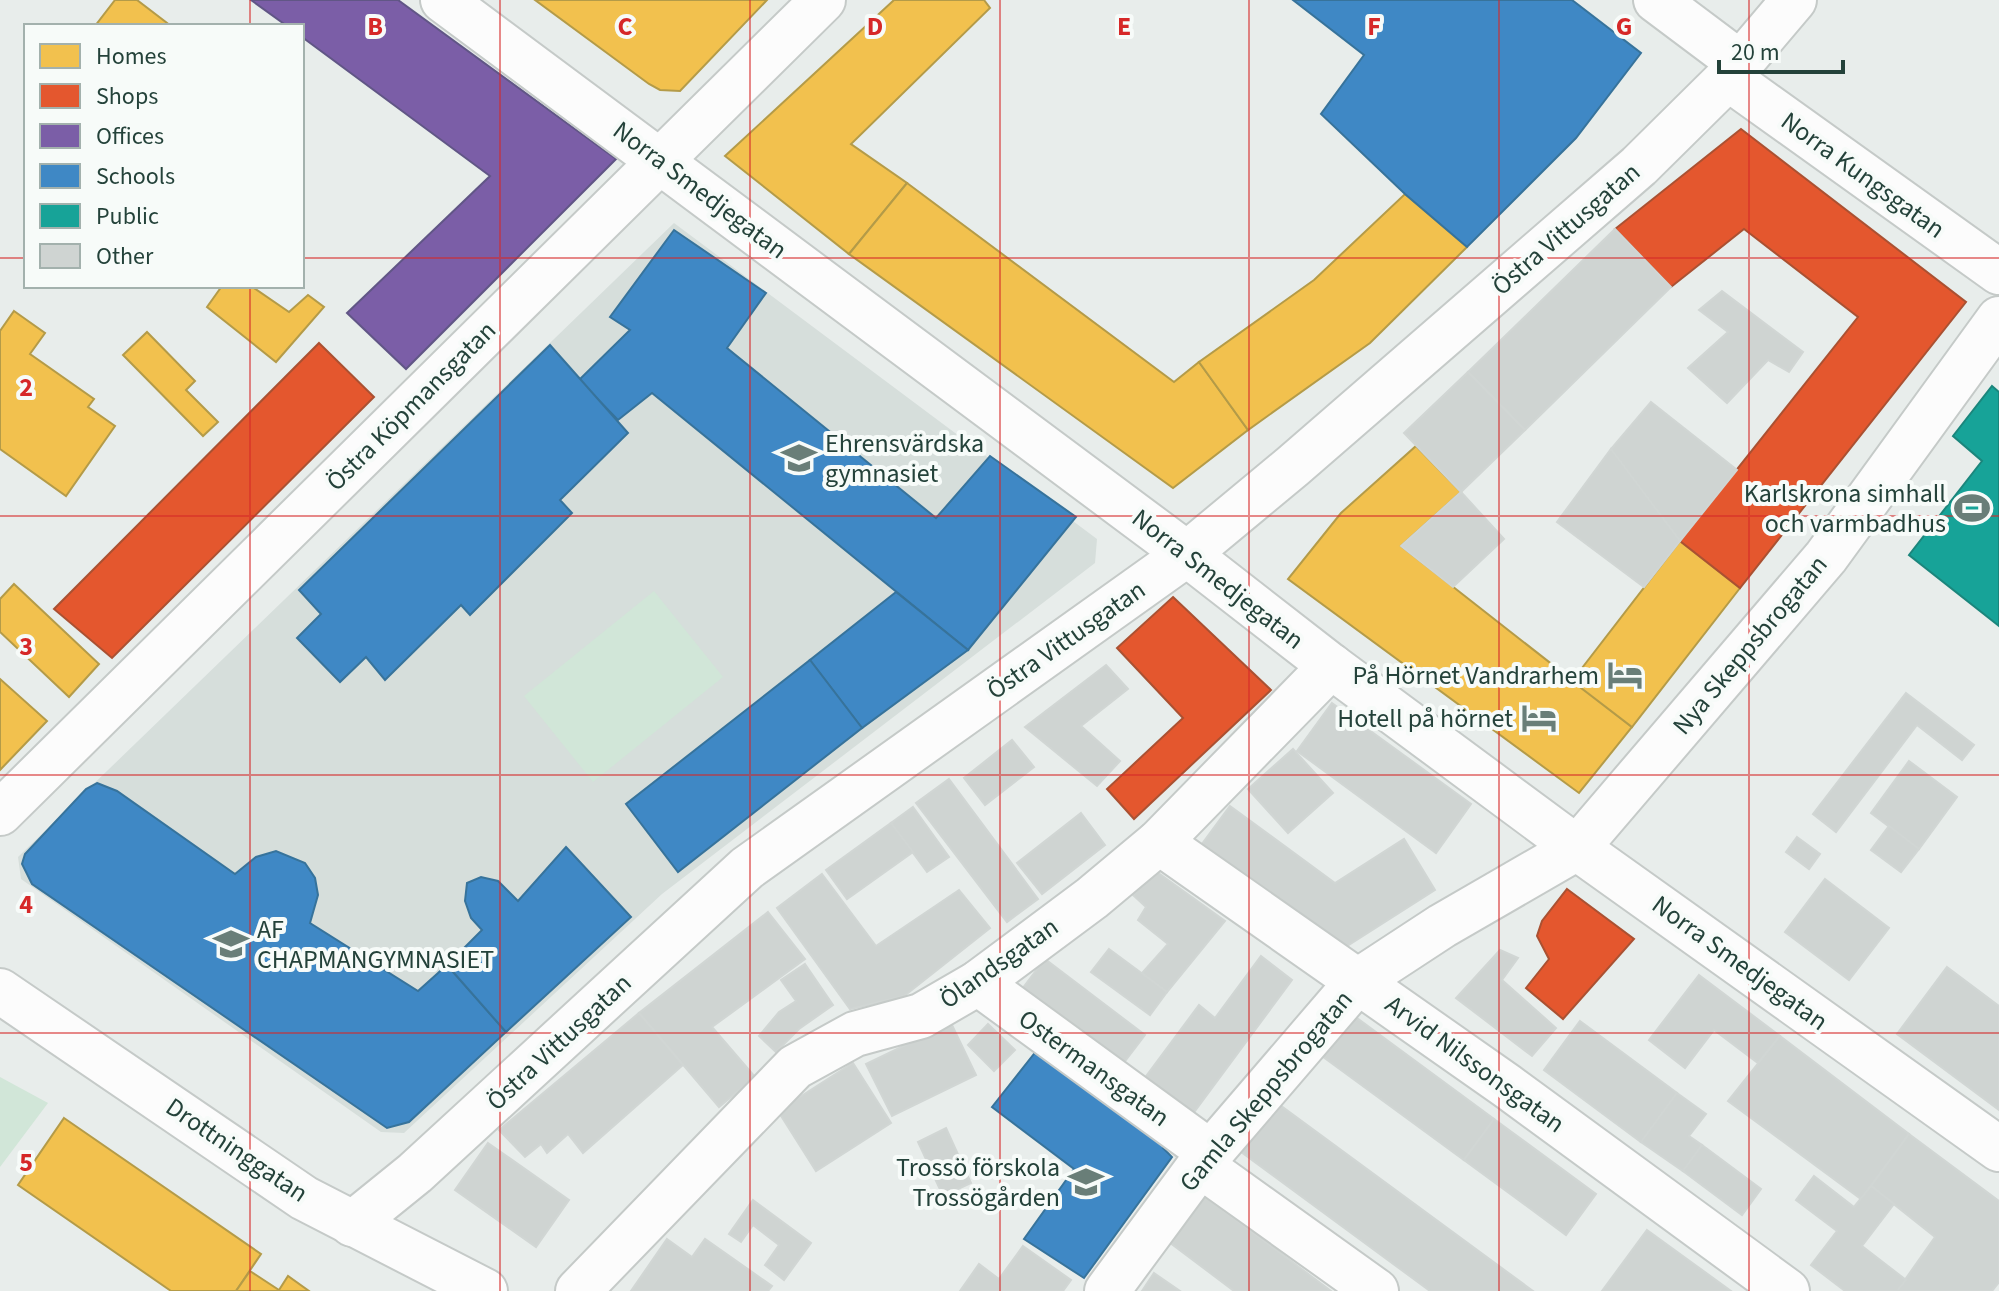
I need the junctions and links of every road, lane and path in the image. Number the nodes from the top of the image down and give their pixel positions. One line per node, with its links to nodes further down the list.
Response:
1 (443, 0): 6 (street, Norra Smedjegatan)
2 (823, 0): 6 (street, Östra Köpmansgatan)
3 (1656, 0): 5 (street, Norra Kungsgatan)
4 (1794, 0): 5 (street, Östra Vittusgatan)
5 (1734, 71): 7 (street, Norra Kungsgatan); 9 (street, Östra Vittusgatan)
6 (661, 160): 9 (street, Norra Smedjegatan); 11 (street, Östra Köpmansgatan)
7 (1999, 272)
8 (1999, 319): 13 (street, Nya Skeppsbrogatan)
9 (1187, 554): 10 (street, Norra Smedjegatan); 19 (street, Östra Vittusgatan)
10 (1331, 666): 12 (street, Ölandsgatan); 13 (street, Norra Smedjegatan)
11 (0, 813)
12 (1159, 842): 14 (street, Arvid Nilssonsgatan); 15 (street, Ölandsgatan)
13 (1577, 848): 14 (street, Gamla Skeppsbrogatan); 17 (street, Norra Smedjegatan)
14 (1358, 981): 18 (street, Gamla Skeppsbrogatan); 24 (street, Arvid Nilssonsgatan)
15 (978, 983): 18 (street, Ostermansgatan); 21 (street, Ölandsgatan)
16 (0, 991): 19 (street, Drottninggatan)
17 (1999, 1149)
18 (1206, 1159): 22 (street, Gamla Skeppsbrogatan); 23 (street, Ostermansgatan)
19 (352, 1224): 20 (street, Drottninggatan)
20 (485, 1291)
21 (578, 1291)
22 (1107, 1291)
23 (1376, 1291)
24 (1787, 1291)

